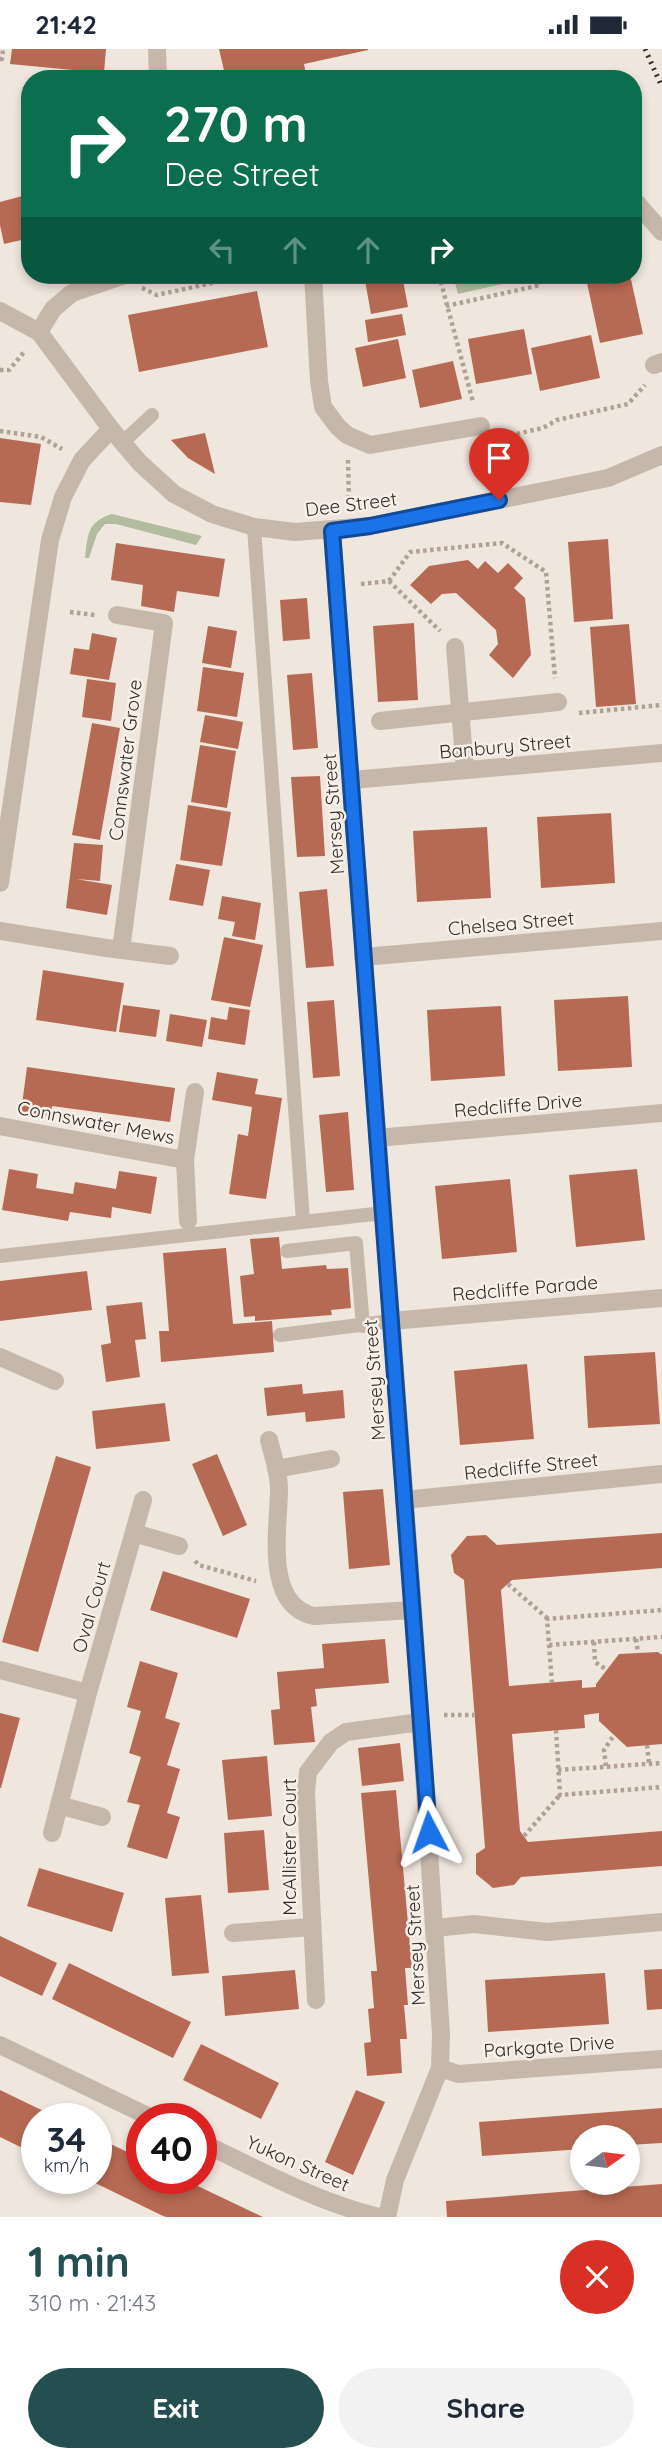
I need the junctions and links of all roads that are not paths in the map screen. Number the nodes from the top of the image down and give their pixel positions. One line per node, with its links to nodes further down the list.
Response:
1 (157, 49): 2 (street)
2 (158, 70)
3 (642, 209): 4 (street)
4 (662, 232)
5 (99, 284): 8 (street)
6 (314, 284): 10 (street)
7 (0, 311): 8 (street, Dee Street)
8 (39, 333): 11 (street, Dee Street)
9 (152, 415): 11 (lane)
10 (481, 426)
11 (117, 435): 13 (street, Dee Street); 23 (street)
12 (662, 455): 14 (street, Dee Street)
13 (254, 527): 14 (street, Dee Street); 35 (lane)
14 (332, 531): 22 (street, Mersey Street)
15 (117, 615): 26 (street, Connswater Grove)
16 (455, 646): 18 (street)
17 (558, 702): 18 (street)
18 (460, 712): 19 (street); 21 (street)
19 (380, 721)
20 (662, 753): 21 (street, Banbury Street)
21 (466, 770): 22 (street, Banbury Street)
22 (352, 781): 28 (street, Mersey Street)
23 (0, 883)
24 (0, 931): 26 (street)
25 (662, 931): 28 (street, Chelsea Street)
26 (121, 950): 27 (street)
27 (170, 956)
28 (363, 957): 32 (street, Mersey Street)
29 (195, 1091): 33 (street, Connswater Mews)
30 (662, 1113): 32 (street, Redcliffe Drive)
31 (0, 1126): 33 (street, Connswater Mews)
32 (377, 1138): 34 (street, Mersey Street)
33 (185, 1160): 36 (street, Connswater Mews)
34 (383, 1213): 35 (lane); 40 (street, Mersey Street)
35 (303, 1221): 36 (lane)
36 (188, 1227): 38 (lane)
37 (286, 1251): 41 (lane)
38 (0, 1256)
39 (662, 1298): 40 (street, Redcliffe Parade)
40 (391, 1321): 41 (lane); 50 (street, Mersey Street)
41 (363, 1326): 42 (lane)
42 (280, 1335)
43 (0, 1357): 44 (street)
44 (55, 1381)
45 (270, 1440): 47 (street)
46 (331, 1459): 47 (street)
47 (276, 1469): 53 (street)
48 (662, 1474): 50 (street, Redcliffe Street)
49 (144, 1500): 51 (street, Oval Court)
50 (404, 1500): 53 (street, Mersey Street)
51 (134, 1533): 52 (street); 55 (street, Oval Court)
52 (179, 1546)
53 (413, 1610): 56 (street, Mersey Street)
54 (0, 1670): 55 (street)
55 (88, 1693): 57 (street, Oval Court)
56 (421, 1722): 61 (street, McAllister Court); 62 (street, Mersey Street)
57 (59, 1805): 58 (street); 59 (street, Oval Court)
58 (102, 1817)
59 (52, 1833)
60 (662, 1922): 62 (street)
61 (311, 1927): 63 (street, McAllister Court); 64 (street, McAllister Court)
62 (435, 1929): 67 (street, Mersey Street)
63 (233, 1934)
64 (316, 2000)
65 (0, 2045): 68 (street)
66 (662, 2059): 67 (street, Parkgate Drive)
67 (440, 2068): 71 (street, Mersey Street)
68 (126, 2105)
69 (217, 2150): 70 (street, Yukon Street)
70 (379, 2217)
71 (387, 2217)

